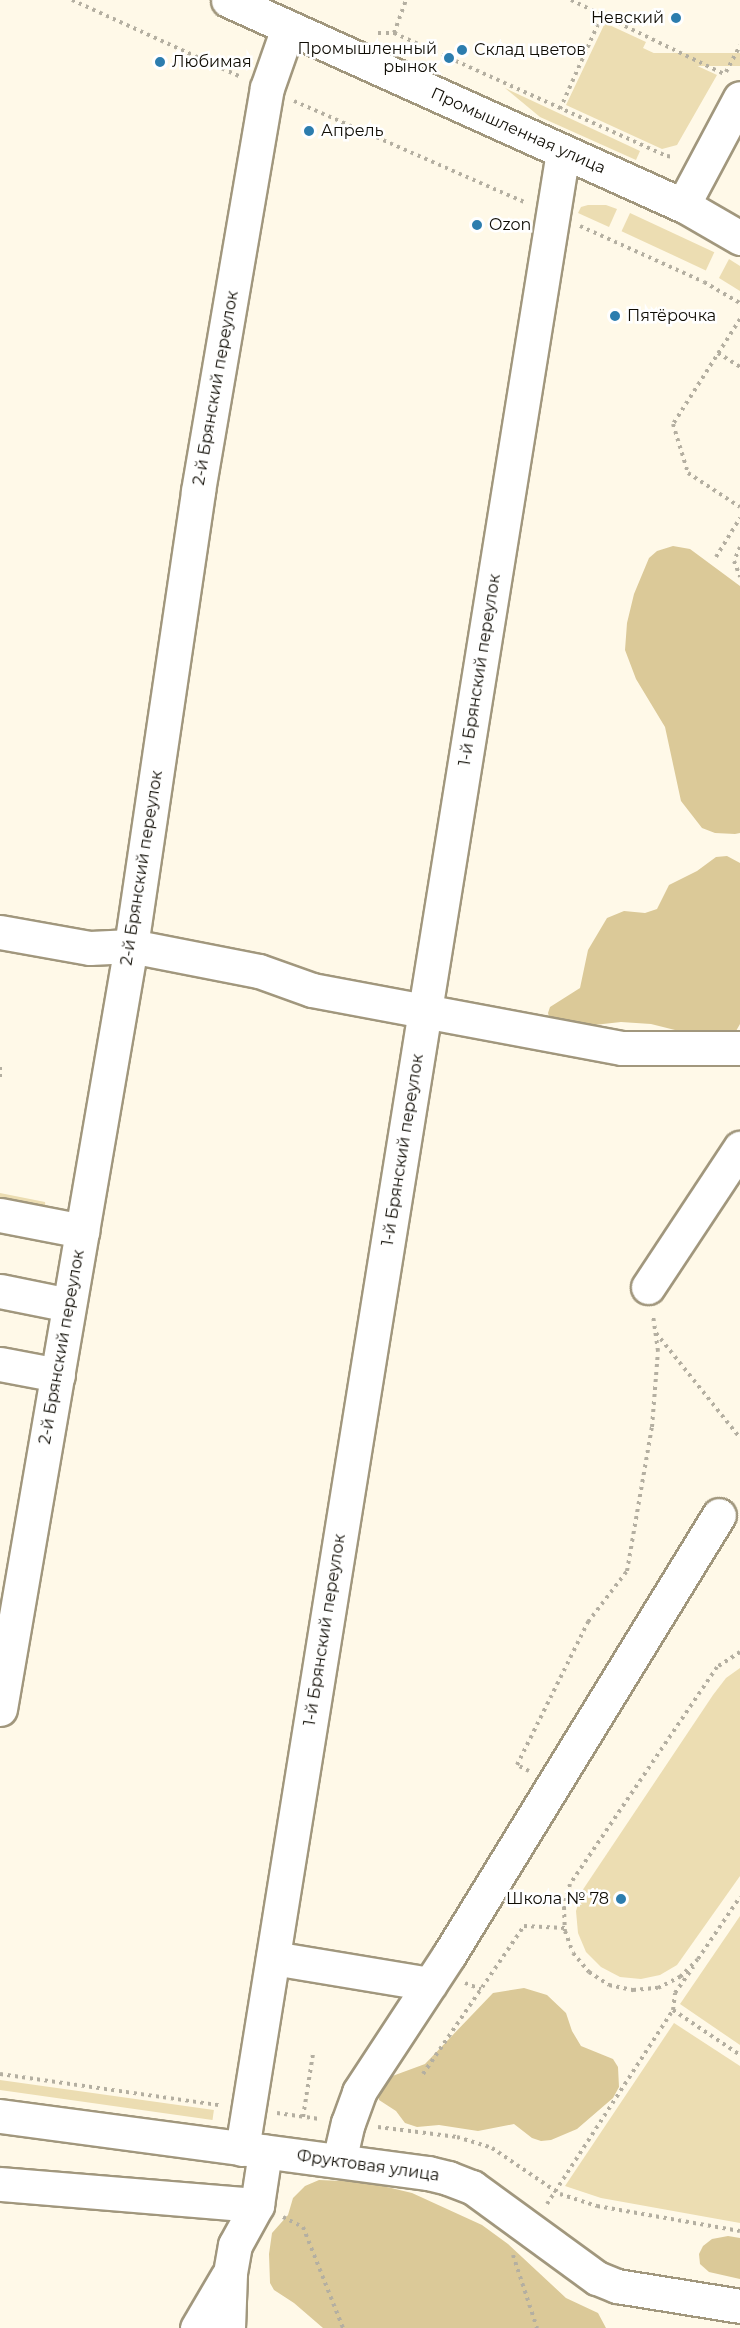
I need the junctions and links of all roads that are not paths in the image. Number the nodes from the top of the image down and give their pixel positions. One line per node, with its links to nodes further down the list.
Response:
1 (228, 0): 2 (street, Промышленная улица)
2 (288, 28): 4 (street, Промышленная улица); 8 (street, 2-й Брянский переулок)
3 (732, 86): 5 (street)
4 (563, 152): 5 (street, Промышленная улица); 9 (street, 1-й Брянский переулок)
5 (683, 205): 6 (street, Промышленная улица)
6 (740, 238)
7 (0, 932): 8 (street)
8 (131, 946): 9 (street); 13 (street, 2-й Брянский переулок)
9 (425, 1011): 10 (street); 22 (street, 1-й Брянский переулок)
10 (740, 1048)
11 (740, 1148): 14 (street)
12 (0, 1215): 13 (street)
13 (82, 1231): 16 (street, 2-й Брянский переулок)
14 (648, 1287)
15 (0, 1291): 16 (street)
16 (69, 1305): 18 (street, 2-й Брянский переулок)
17 (0, 1364): 18 (street)
18 (58, 1375): 20 (street, 2-й Брянский переулок)
19 (719, 1515): 23 (street)
20 (4, 1658): 21 (street, 2-й Брянский переулок)
21 (0, 1709)
22 (273, 1958): 23 (street); 25 (street, 1-й Брянский переулок)
23 (430, 1984): 26 (street)
24 (0, 2116): 25 (street, Фруктовая улица)
25 (253, 2150): 26 (street, Фруктовая улица); 28 (street, 1-й Брянский переулок)
26 (339, 2161): 30 (street, Фруктовая улица)
27 (0, 2184): 28 (street)
28 (257, 2205): 29 (street)
29 (230, 2273): 31 (street); 32 (street)
30 (740, 2306)
31 (197, 2328)
32 (228, 2328)

